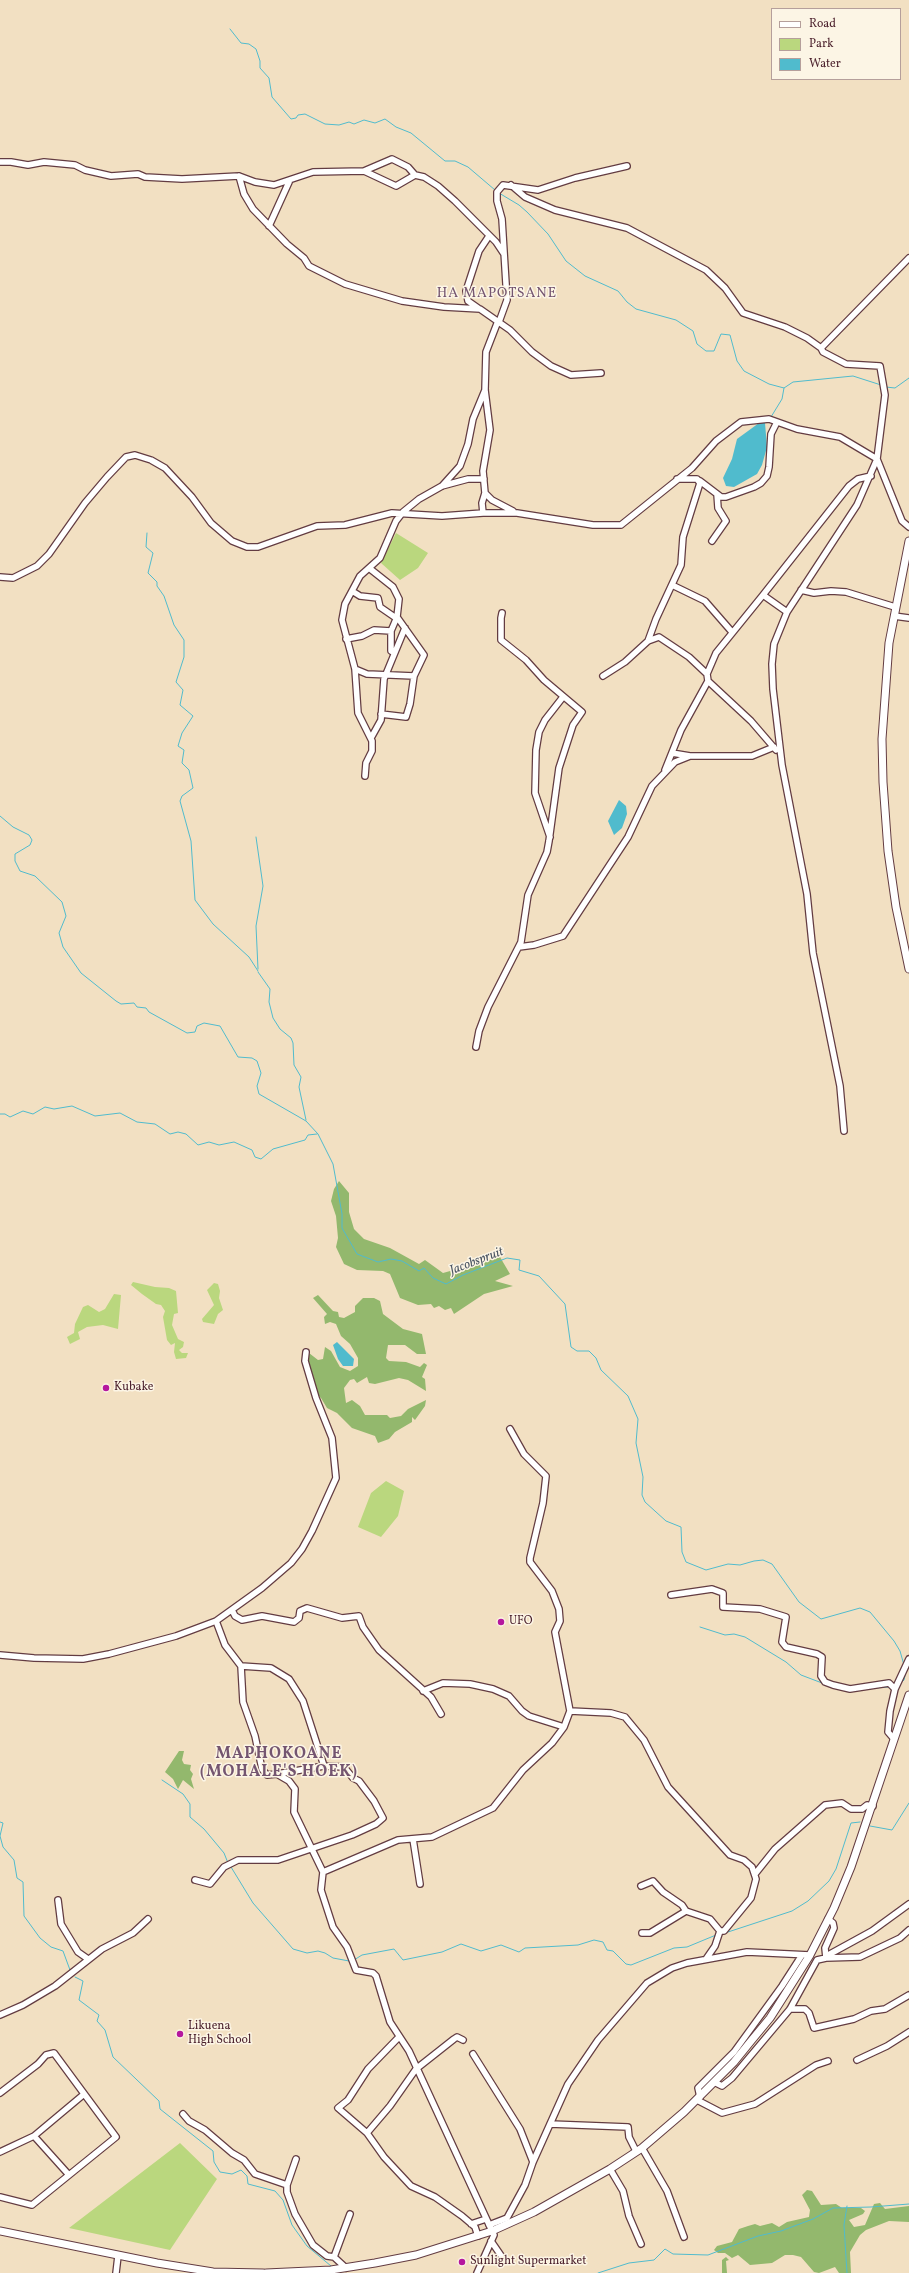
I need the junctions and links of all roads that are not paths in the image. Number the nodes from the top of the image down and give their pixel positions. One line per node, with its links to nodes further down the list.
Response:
1 (0, 162): 5 (street)
2 (627, 166): 7 (street)
3 (364, 171): 4 (street); 4 (street); 6 (street)
4 (415, 175): 9 (street)
5 (239, 176): 6 (street); 8 (street)
6 (289, 182): 8 (street)
7 (511, 185): 10 (street); 14 (street)
8 (269, 226): 12 (street)
9 (489, 236): 10 (street); 12 (street)
10 (504, 254): 13 (street)
11 (909, 258): 14 (street)
12 (480, 309): 13 (street)
13 (498, 322): 15 (street); 16 (street)
14 (821, 348): 18 (street)
15 (601, 373)
16 (485, 390): 20 (street); 23 (street)
17 (777, 422): 18 (street); 21 (street); 25 (street)
18 (877, 459): 19 (street); 29 (street)
19 (871, 476): 35 (street); 37 (street)
20 (484, 479): 23 (street); 24 (street)
21 (677, 480): 22 (street); 28 (street)
22 (700, 481): 25 (street); 34 (street)
23 (442, 486): 26 (street)
24 (485, 493): 27 (street); 28 (street)
25 (717, 494): 31 (street)
26 (403, 512): 27 (street); 32 (street); 33 (street)
27 (483, 513): 28 (street)
28 (517, 513)
29 (909, 527)
30 (909, 540): 38 (main road)
31 (712, 542)
32 (370, 568): 36 (street); 42 (street)
33 (0, 577)
34 (672, 585): 46 (street); 48 (street)
35 (801, 590): 38 (street); 39 (street)
36 (352, 591): 42 (street); 47 (street)
37 (763, 595): 39 (street); 46 (street)
38 (895, 606): 41 (main road)
39 (787, 612): 60 (street)
40 (502, 613): 55 (street)
41 (894, 616): 43 (street); 66 (main road)
42 (396, 617): 44 (street); 45 (street)
43 (909, 618)
44 (405, 628): 49 (street); 52 (street)
45 (391, 631): 47 (street); 49 (street)
46 (732, 632): 54 (street)
47 (346, 639): 50 (street)
48 (648, 641): 53 (street); 54 (street)
49 (393, 652): 51 (street)
50 (355, 669): 51 (street); 57 (street)
51 (385, 675): 52 (street); 56 (street)
52 (414, 676): 56 (street)
53 (603, 676)
54 (707, 678): 58 (street); 59 (street)
55 (563, 697): 64 (street); 64 (street)
56 (381, 714): 57 (street)
57 (371, 738): 63 (street)
58 (774, 747): 60 (street); 61 (street)
59 (672, 753): 61 (street); 62 (street)
60 (781, 755): 68 (street)
61 (690, 756): 62 (street)
62 (664, 772): 65 (street)
63 (365, 776)
64 (550, 837): 65 (street)
65 (519, 947): 67 (street)
66 (909, 969)
67 (476, 1047)
68 (844, 1131)
69 (306, 1352): 72 (street)
70 (510, 1429): 80 (street)
71 (671, 1595): 77 (street)
72 (232, 1610): 73 (street); 78 (street)
73 (216, 1622): 74 (street); 76 (street)
74 (0, 1655)
75 (909, 1661): 77 (street)
76 (241, 1666): 84 (street); 85 (street)
77 (895, 1689): 83 (street)
78 (423, 1691): 81 (street); 82 (street)
79 (909, 1695): 83 (main road)
80 (570, 1711): 82 (street); 90 (street)
81 (441, 1714)
82 (564, 1727): 87 (street)
83 (894, 1739): 86 (main road)
84 (324, 1766): 85 (street); 88 (street)
85 (277, 1774): 88 (street)
86 (873, 1806): 90 (street); 98 (main road)
87 (413, 1840): 89 (street); 92 (street)
88 (312, 1850): 89 (street); 91 (street)
89 (323, 1872): 111 (street)
90 (755, 1874): 100 (street)
91 (195, 1880)
92 (420, 1884)
93 (641, 1886): 96 (street)
94 (58, 1900): 105 (street)
95 (909, 1904): 104 (street)
96 (686, 1911): 100 (street); 101 (street)
97 (148, 1919): 105 (street)
98 (828, 1919): 103 (main road); 104 (street)
99 (909, 1930): 104 (street)
100 (720, 1931): 106 (street)
101 (642, 1933)
102 (802, 1955): 103 (street); 106 (street); 120 (street)
103 (810, 1955): 117 (main road)
104 (827, 1957): 108 (street)
105 (88, 1958): 109 (street)
106 (706, 1959): 122 (street)
107 (909, 1995): 108 (street)
108 (790, 2009): 117 (street)
109 (0, 2015)
110 (909, 2032): 114 (street)
111 (399, 2037): 116 (street); 123 (street)
112 (463, 2040): 116 (street)
113 (473, 2054): 128 (street)
114 (857, 2060)
115 (828, 2061): 120 (street)
116 (416, 2069): 123 (street); 135 (street)
117 (714, 2082): 120 (main road)
118 (0, 2093): 119 (street)
119 (83, 2095): 124 (street); 130 (street)
120 (698, 2099): 125 (main road)
121 (183, 2114): 131 (street)
122 (550, 2124): 125 (street); 128 (street)
123 (367, 2133): 134 (street)
124 (34, 2136): 126 (street); 130 (street)
125 (639, 2150): 129 (main road); 138 (street)
126 (0, 2152)
127 (296, 2159): 131 (street)
128 (533, 2162): 135 (street)
129 (610, 2169): 135 (main road); 140 (street)
130 (69, 2175): 132 (street)
131 (287, 2185): 142 (street)
132 (0, 2197)
133 (350, 2214): 142 (street)
134 (471, 2224): 135 (street); 137 (street)
135 (489, 2225): 137 (main road); 139 (street)
136 (0, 2231): 141 (main road)
137 (478, 2236): 144 (main road)
138 (684, 2237)
139 (492, 2241): 143 (street); 149 (street)
140 (641, 2244)
141 (118, 2256): 145 (main road); 146 (street)
142 (334, 2257): 144 (street)
143 (502, 2257)
144 (346, 2268): 148 (main road)
145 (213, 2272): 147 (main road)
146 (116, 2273)
147 (263, 2273)
148 (266, 2273)
149 (477, 2273)

